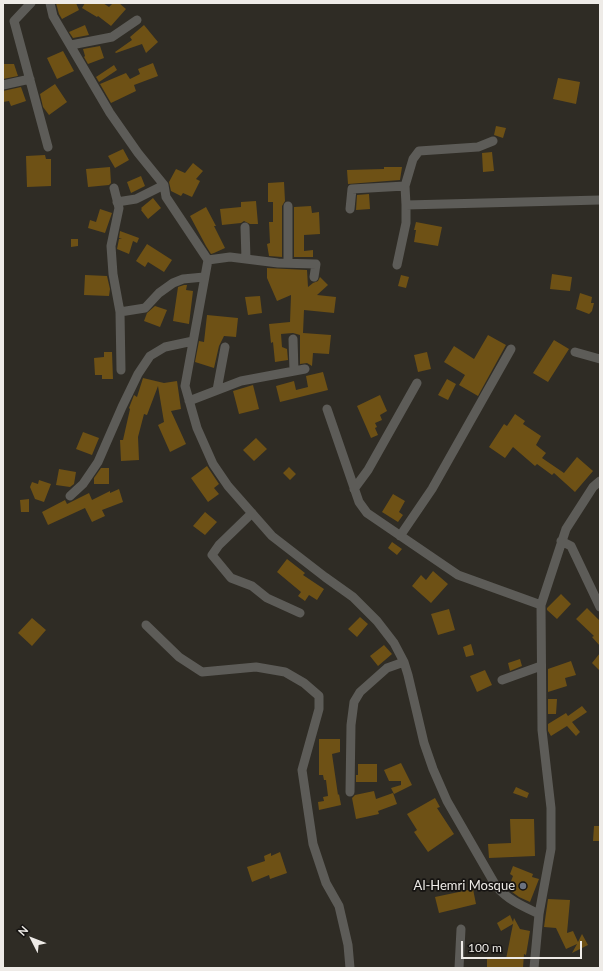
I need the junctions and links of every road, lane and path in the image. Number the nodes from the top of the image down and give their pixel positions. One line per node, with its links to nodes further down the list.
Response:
1 (31, 3): 5 (street)
2 (50, 3): 4 (street)
3 (137, 20): 4 (street)
4 (71, 45): 9 (street)
5 (30, 79): 6 (street); 8 (street)
6 (3, 85)
7 (493, 141): 10 (street)
8 (48, 146)
9 (164, 185): 13 (street); 19 (street)
10 (405, 186): 14 (street); 16 (street)
11 (114, 188): 13 (street)
12 (600, 200): 14 (street)
13 (117, 202): 24 (street)
14 (406, 205): 21 (street)
15 (288, 206): 20 (street)
16 (350, 209)
17 (245, 227): 18 (street)
18 (246, 259): 19 (street); 20 (street)
19 (208, 260): 22 (street)
20 (288, 263): 23 (street)
21 (397, 265)
22 (204, 277): 24 (street); 26 (street)
23 (314, 277)
24 (120, 312): 31 (street)
25 (293, 339): 33 (street)
26 (193, 341): 36 (street); 40 (street)
27 (225, 347): 35 (street)
28 (511, 349): 42 (street)
29 (574, 352): 30 (street)
30 (600, 359)
31 (122, 370)
32 (305, 370): 33 (street)
33 (294, 371): 35 (street)
34 (417, 383): 39 (street)
35 (217, 390): 36 (street)
36 (189, 400): 41 (street)
37 (327, 410): 39 (street)
38 (600, 481): 43 (street)
39 (354, 489): 42 (street)
40 (70, 496)
41 (252, 514): 46 (street); 48 (street)
42 (400, 536): 44 (street)
43 (562, 541): 44 (street); 45 (street)
44 (541, 605): 49 (street)
45 (600, 607)
46 (300, 613)
47 (146, 625): 54 (street)
48 (404, 662): 51 (street); 52 (street)
49 (541, 666): 50 (street); 52 (street)
50 (502, 680)
51 (350, 792)
52 (539, 914): 56 (street)
53 (461, 929): 55 (street)
54 (350, 968)
55 (459, 968)
56 (534, 968)

